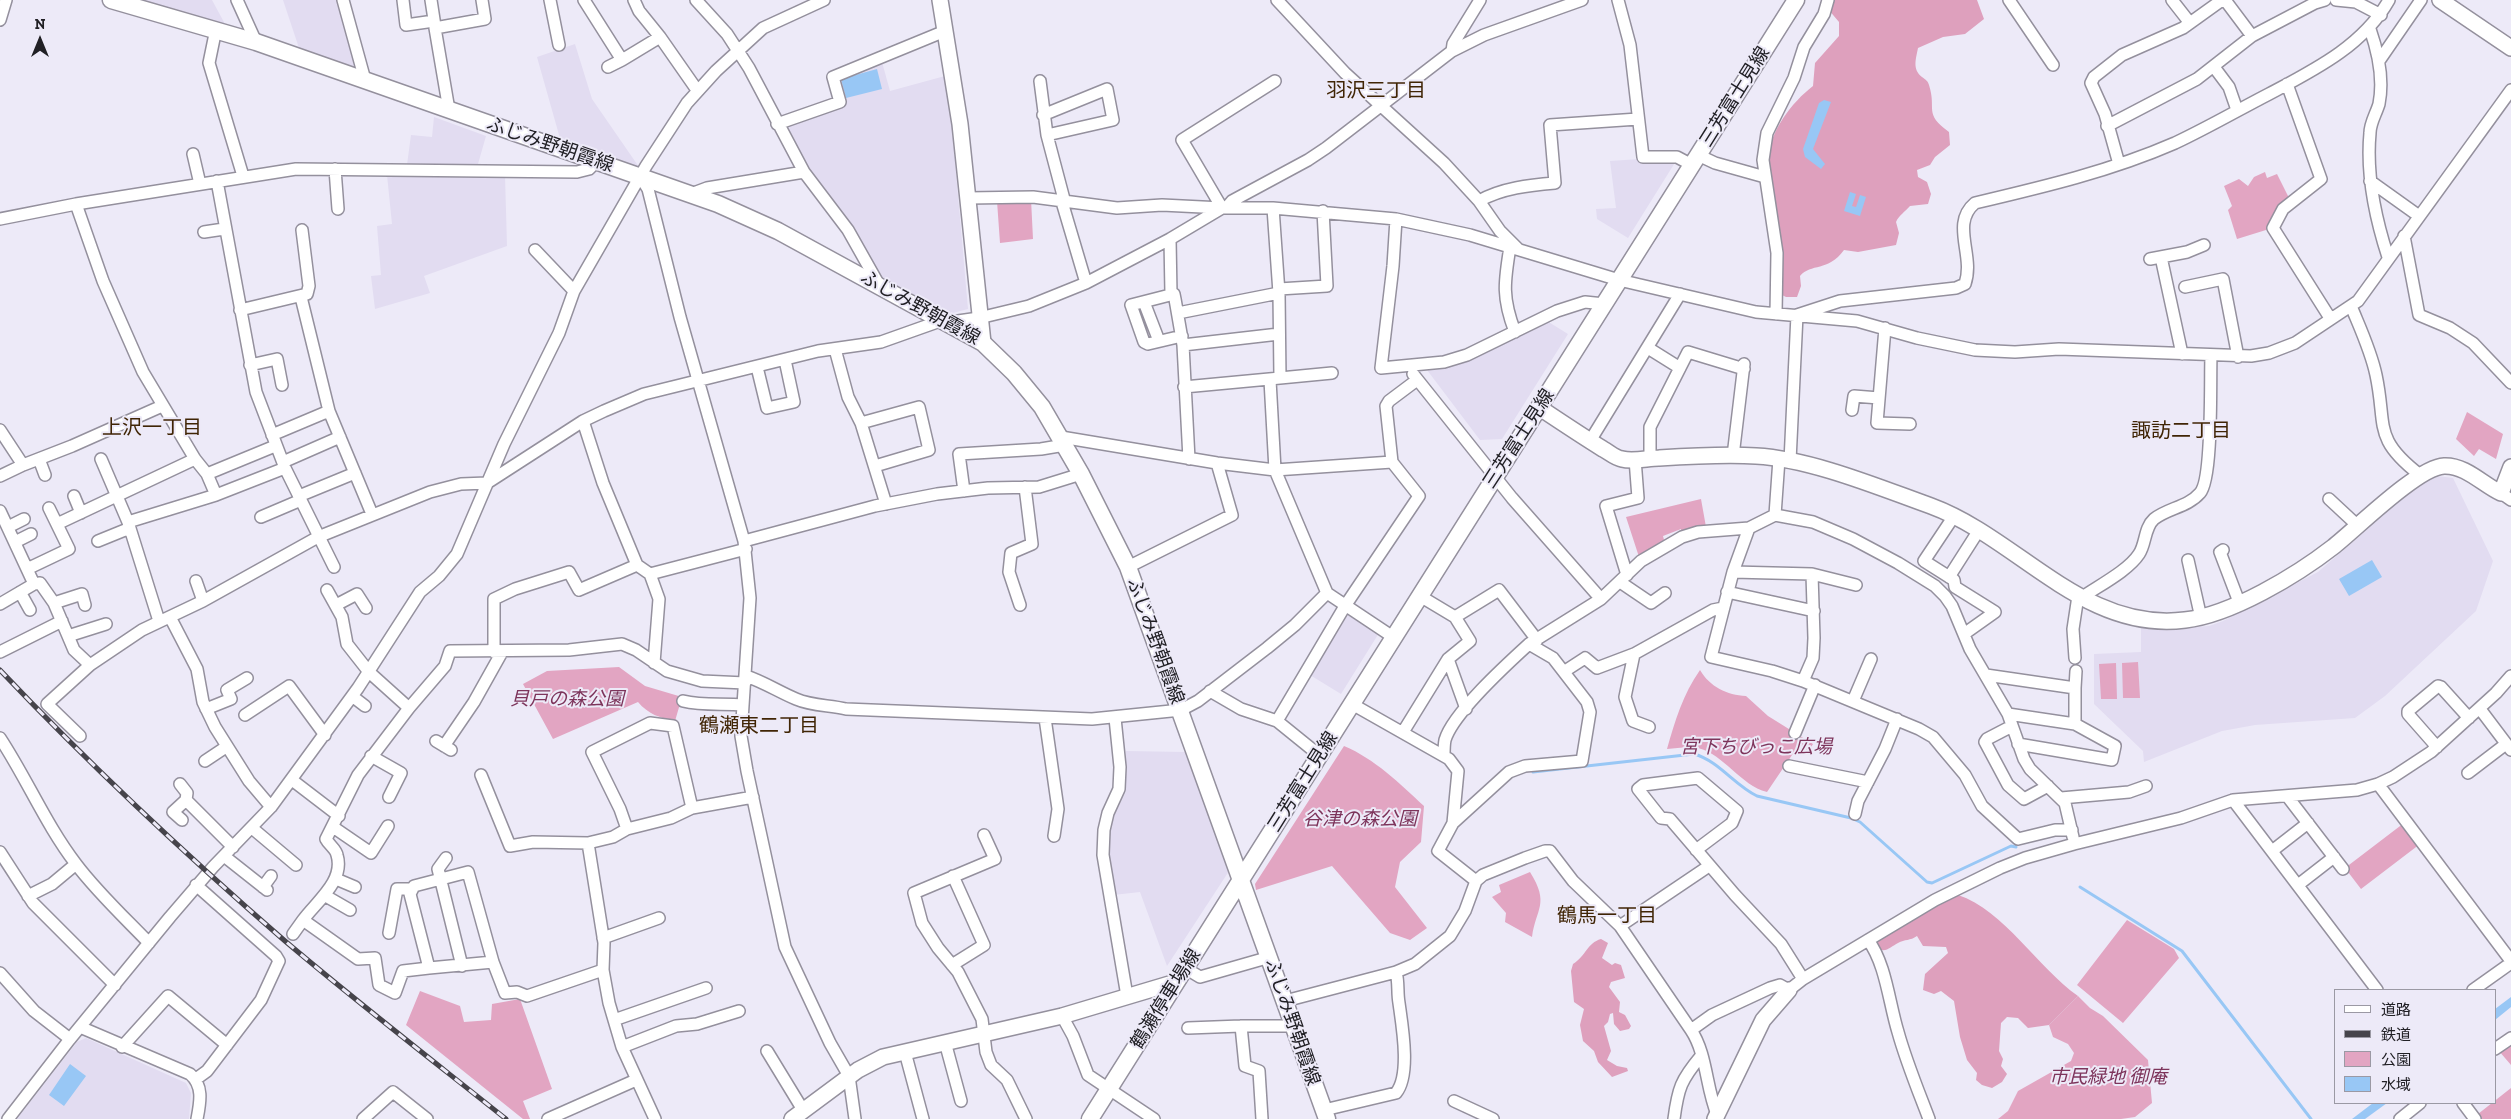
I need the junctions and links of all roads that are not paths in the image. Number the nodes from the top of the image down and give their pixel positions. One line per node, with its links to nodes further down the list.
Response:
1 (6, 0): 30 (street)
2 (111, 0): 33 (main road, ふじみ野朝霞線)
3 (238, 0): 38 (street)
4 (343, 0): 48 (street)
5 (403, 0): 32 (street)
6 (431, 0): 32 (street)
7 (482, 0): 32 (street)
8 (550, 0): 39 (street)
9 (584, 0): 43 (street)
10 (634, 0): 37 (street)
11 (696, 0): 41 (street)
12 (824, 0): 28 (street)
13 (940, 0): 35 (street)
14 (1277, 0): 54 (street)
15 (1480, 0): 42 (street)
16 (1582, 0): 42 (street)
17 (1618, 0): 58 (street)
18 (1796, 0): 63 (main road, 三芳富士見線)
19 (1828, 0): 70 (street)
20 (2009, 0): 45 (street)
21 (2172, 0): 31 (street)
22 (2223, 0): 31 (street); 36 (street)
23 (2325, 0): 36 (street)
24 (2336, 0): 29 (street)
25 (2389, 0): 29 (street)
26 (2421, 0): 44 (street)
27 (2440, 0): 40 (street)
28 (807, 4): 41 (street)
29 (2381, 14): 34 (street)
30 (0, 20)
31 (2190, 23): 60 (street)
32 (434, 25): 55 (street)
33 (216, 29): 38 (main road, ふじみ野朝霞線); 68 (street)
34 (2370, 29): 44 (street); 51 (street)
35 (945, 31): 59 (street); 75 (street)
36 (2252, 36): 46 (street)
37 (660, 37): 43 (street); 52 (street)
38 (256, 42): 48 (main road, ふじみ野朝霞線)
39 (559, 45)
40 (2511, 48)
41 (737, 50): 52 (street); 59 (street)
42 (1452, 51): 54 (street)
43 (622, 60): 47 (street)
44 (2379, 61): 72 (street)
45 (2053, 65)
46 (2214, 66): 56 (street); 60 (street)
47 (608, 68)
48 (365, 80): 55 (main road, ふじみ野朝霞線)
49 (1040, 81): 57 (street)
50 (1275, 81): 79 (street)
51 (2287, 84): 56 (street); 111 (street)
52 (698, 90): 69 (street)
53 (2511, 90): 83 (street)
54 (1382, 106): 76 (street); 79 (street)
55 (449, 110): 64 (main road, ふじみ野朝霞線)
56 (2237, 110): 65 (street)
57 (1043, 115): 61 (street); 61 (street)
58 (1638, 119): 63 (street); 76 (street)
59 (776, 124): 67 (street)
60 (2107, 126): 65 (street)
61 (1046, 135): 77 (street)
62 (193, 154): 73 (street)
63 (1695, 160): 70 (street); 95 (main road, 三芳富士見線)
64 (597, 161): 66 (street); 69 (main road, ふじみ野朝霞線)
65 (2119, 164): 109 (street)
66 (335, 169): 68 (street); 81 (street)
67 (804, 172): 74 (street); 97 (street)
68 (243, 176): 71 (street)
69 (640, 176): 74 (main road, ふじみ野朝霞線); 99 (street); 131 (street)
70 (1765, 177): 108 (street)
71 (217, 181): 73 (street); 86 (street)
72 (2370, 181): 83 (street); 94 (street)
73 (200, 184): 78 (street)
74 (691, 194): 97 (main road, ふじみ野朝霞線)
75 (968, 198): 77 (street); 110 (street)
76 (1479, 201): 92 (street)
77 (1064, 202): 79 (street); 96 (street)
78 (76, 204): 84 (street); 136 (street)
79 (1224, 208): 80 (street); 90 (street)
80 (1273, 208): 82 (street); 100 (street)
81 (338, 209)
82 (1323, 211): 85 (street); 100 (street)
83 (2419, 216): 89 (street)
84 (0, 219)
85 (1396, 219): 92 (street); 125 (street)
86 (224, 228): 88 (street); 106 (street)
87 (302, 230): 103 (street)
88 (204, 232)
89 (2404, 236): 94 (street); 132 (street)
90 (1170, 239): 96 (street); 101 (street)
91 (2204, 245): 120 (street)
92 (1515, 249): 95 (street); 114 (street)
93 (535, 250): 99 (street)
94 (2388, 257): 105 (street)
95 (1619, 280): 102 (street); 104 (main road, 三芳富士見線)
96 (1086, 283): 110 (street)
97 (879, 285): 112 (main road, ふじみ野朝霞線)
98 (2185, 287): 122 (street)
99 (574, 291): 171 (street)
100 (1279, 291): 107 (street); 115 (street)
101 (1171, 294): 107 (street); 116 (street)
102 (1680, 294): 108 (street); 118 (street)
103 (301, 297): 106 (street); 139 (street)
104 (1604, 304): 114 (street); 137 (main road, 三芳富士見線)
105 (2352, 306): 111 (street); 168 (street)
106 (240, 310): 124 (street)
107 (1178, 313): 116 (street)
108 (1776, 314): 109 (street)
109 (1796, 315): 113 (street); 156 (street)
110 (979, 318): 112 (street); 117 (street)
111 (2330, 318): 122 (street)
112 (943, 320): 117 (main road, ふじみ野朝霞線); 119 (street)
113 (1884, 328): 120 (street); 135 (street)
114 (1515, 332): 125 (street)
115 (1279, 334): 116 (street); 129 (street)
116 (1182, 341): 134 (street)
117 (983, 343): 146 (main road, ふじみ野朝霞線)
118 (1648, 348): 127 (street); 147 (street)
119 (835, 349): 123 (street); 141 (street)
120 (2182, 354): 121 (street)
121 (2211, 356): 122 (street); 220 (street)
122 (2238, 357)
123 (785, 360): 126 (street); 126 (street)
124 (250, 365): 133 (street); 145 (street)
125 (1408, 366): 130 (street)
126 (757, 367): 131 (street)
127 (1680, 368): 150 (street); 155 (street)
128 (1332, 373): 129 (street)
129 (1275, 379): 134 (street); 163 (street)
130 (1417, 380): 157 (street); 170 (street)
131 (700, 381): 140 (street); 199 (street)
132 (2511, 383)
133 (282, 385)
134 (1184, 387): 154 (street)
135 (1879, 398): 138 (street); 142 (street)
136 (162, 406): 151 (street); 153 (street)
137 (1540, 408): 147 (street); 170 (main road, 三芳富士見線)
138 (1852, 410)
139 (329, 411): 144 (street); 145 (street)
140 (583, 421): 171 (street); 202 (street)
141 (861, 423): 161 (street); 161 (street)
142 (1910, 424)
143 (0, 430): 148 (street)
144 (340, 437): 160 (street); 164 (street)
145 (274, 441): 160 (street); 166 (street)
146 (1063, 441): 154 (street); 167 (main road, ふじみ野朝霞線); 173 (street)
147 (1590, 441): 155 (street)
148 (11, 448): 149 (street); 159 (street)
149 (0, 454)
150 (1733, 456): 155 (street); 156 (street)
151 (39, 459): 159 (street); 165 (street)
152 (100, 459): 176 (street)
153 (195, 459): 166 (street); 176 (street)
154 (1189, 459): 158 (street)
155 (1643, 459): 210 (street)
156 (1785, 460): 185 (street); 186 (street)
157 (1392, 462): 163 (street); 229 (street)
158 (1216, 463): 163 (street); 204 (street)
159 (23, 465): 169 (street)
160 (284, 465): 174 (street); 178 (street)
161 (875, 466): 180 (street)
162 (2511, 467): 177 (street)
163 (1275, 470): 216 (street)
164 (355, 473): 178 (street); 184 (street)
165 (45, 474)
166 (207, 474): 174 (street)
167 (1081, 474): 172 (street); 204 (main road, ふじみ野朝霞線)
168 (2420, 475): 177 (street); 191 (street)
169 (0, 476)
170 (1494, 478): 219 (main road, 三芳富士見線); 221 (street)
171 (488, 483): 184 (street); 253 (street)
172 (1025, 487): 173 (street); 227 (street)
173 (964, 491): 180 (street)
174 (216, 495): 190 (street)
175 (74, 496): 183 (street)
176 (116, 496): 183 (street); 190 (street)
177 (2506, 497)
178 (300, 498): 187 (street); 196 (street)
179 (2329, 499): 191 (street)
180 (886, 504): 199 (street)
181 (49, 508): 189 (street)
182 (0, 511): 192 (street)
183 (81, 513): 189 (street)
184 (372, 514): 196 (street)
185 (1775, 515): 193 (street); 239 (street)
186 (1954, 516): 194 (street); 209 (street)
187 (261, 517)
188 (24, 519): 192 (street)
189 (57, 524): 205 (street)
190 (129, 525): 197 (street); 236 (street)
191 (2358, 526): 223 (street)
192 (8, 527): 198 (street)
193 (1749, 528): 206 (street); 210 (street)
194 (1979, 530): 209 (street); 220 (street)
195 (31, 534): 198 (street)
196 (318, 537): 203 (street); 222 (street)
197 (98, 541)
198 (15, 542): 205 (street)
199 (745, 545): 207 (street); 257 (street)
200 (2223, 550): 223 (street)
201 (2188, 560): 235 (street)
202 (637, 565): 207 (street); 244 (street)
203 (334, 567)
204 (1128, 567): 272 (main road, ふじみ野朝霞線)
205 (27, 569): 212 (street)
206 (1733, 572): 208 (street); 218 (street)
207 (650, 574): 249 (street)
208 (1812, 574): 213 (street); 233 (street)
209 (1949, 577): 239 (street)
210 (1623, 578): 217 (street); 221 (street)
211 (196, 581): 222 (street)
212 (34, 584): 215 (street); 224 (street)
213 (1856, 585)
214 (327, 590): 228 (street)
215 (20, 592): 225 (street); 232 (street)
216 (1326, 592): 229 (street); 261 (street)
217 (1665, 592)
218 (1727, 592): 231 (street); 233 (street)
219 (1420, 596): 234 (street); 241 (main road, 三芳富士見線)
220 (2080, 597): 235 (street); 246 (street)
221 (1601, 599): 242 (street)
222 (203, 601): 236 (street)
223 (2239, 602): 235 (street)
224 (54, 603): 226 (street); 237 (street)
225 (0, 604)
226 (85, 605)
227 (1020, 605)
228 (336, 606): 230 (street); 253 (street)
229 (1345, 606): 241 (street); 279 (street)
230 (366, 608)
231 (1723, 608): 245 (street); 258 (street)
232 (30, 610)
233 (1814, 611): 258 (street)
234 (1455, 617): 242 (street); 247 (street)
235 (2201, 618)
236 (165, 619): 250 (street); 269 (street)
237 (62, 621): 240 (street); 243 (street)
238 (106, 624): 240 (street)
239 (1964, 634): 254 (street)
240 (68, 636): 250 (street)
241 (1393, 637): 265 (main road, 三芳富士見線)
242 (1533, 642): 251 (street); 270 (street)
243 (0, 652)
244 (498, 652): 249 (street); 268 (street); 289 (street)
245 (1634, 654): 251 (street); 282 (street)
246 (2075, 658)
247 (1448, 659): 270 (street); 283 (street)
248 (1871, 659): 264 (street)
249 (654, 663): 257 (street)
250 (90, 665): 286 (street)
251 (1565, 671): 318 (street)
252 (2076, 671): 260 (street)
253 (369, 672): 262 (street); 268 (street)
254 (1986, 674): 260 (street); 274 (street)
255 (2511, 676): 271 (street)
256 (248, 678): 269 (street)
257 (745, 679): 266 (street); 275 (street)
258 (1803, 681): 259 (street)
259 (1815, 686): 264 (street); 284 (street)
260 (2075, 688): 280 (street)
261 (1210, 691): 272 (street); 279 (street)
262 (352, 696): 267 (street); 285 (street)
263 (683, 701): 266 (street)
264 (1853, 701): 278 (street)
265 (1352, 704): 283 (street); 294 (main road, 三芳富士見線)
266 (743, 705): 307 (street)
267 (365, 706)
268 (409, 708): 295 (street)
269 (206, 709): 290 (street)
270 (1466, 709): 296 (street)
271 (2480, 709): 277 (street); 292 (street)
272 (1181, 710): 276 (street); 344 (main road, ふじみ野朝霞線)
273 (245, 714): 285 (street)
274 (2008, 714): 280 (street); 281 (street)
275 (1045, 718): 276 (street); 326 (street)
276 (1116, 718): 379 (street)
277 (2469, 718): 291 (street); 291 (street)
278 (1896, 719): 302 (street); 324 (street)
279 (1277, 721): 294 (street)
280 (2074, 724): 288 (street)
281 (2012, 726): 288 (street); 305 (street)
282 (1649, 727)
283 (1403, 732): 296 (street)
284 (1795, 734)
285 (325, 735): 301 (street)
286 (80, 736)
287 (0, 738): 293 (street)
288 (2018, 744): 305 (street)
289 (444, 746)
290 (226, 747): 297 (street); 313 (street)
291 (2437, 747): 304 (street)
292 (2509, 747): 299 (street)
293 (4, 753): 336 (street)
294 (1319, 755): 344 (main road, 三芳富士見線)
295 (371, 756): 309 (street); 316 (street)
296 (1444, 756): 318 (street)
297 (205, 761)
298 (1789, 766): 302 (street)
299 (2468, 773)
300 (481, 775): 327 (street)
301 (292, 780): 313 (street); 316 (street)
302 (1868, 782): 315 (street)
303 (180, 784): 311 (street)
304 (2378, 784): 308 (street); 364 (street)
305 (2048, 786): 310 (street)
306 (2146, 786): 310 (street)
307 (753, 796): 314 (street); 400 (street)
308 (2287, 796): 312 (street); 319 (street)
309 (389, 797)
310 (2061, 798): 324 (street)
311 (186, 800): 317 (street); 329 (street)
312 (2233, 800): 328 (street); 331 (street)
313 (271, 806): 322 (street)
314 (692, 808): 323 (street); 323 (street)
315 (1855, 814)
316 (338, 816): 321 (street)
317 (182, 820)
318 (1453, 823): 346 (street)
319 (2308, 823): 331 (street); 335 (street)
320 (388, 826): 321 (street)
321 (333, 827): 345 (street)
322 (252, 828): 329 (street); 337 (street)
323 (627, 829): 327 (street)
324 (2072, 830): 328 (street)
325 (984, 835): 342 (street)
326 (1054, 836)
327 (588, 842): 359 (street)
328 (2074, 844): 360 (street)
329 (233, 847): 333 (street)
330 (1696, 850): 330 (street); 338 (street)
331 (2272, 851): 348 (street)
332 (0, 852): 340 (street)
333 (224, 856): 341 (street); 347 (street)
334 (446, 858): 343 (street)
335 (2334, 858): 339 (street); 348 (street)
336 (76, 864): 352 (street); 361 (street)
337 (296, 865)
338 (1709, 866): 356 (street); 372 (street)
339 (2343, 869)
340 (5, 871): 352 (street)
341 (271, 876)
342 (953, 876): 365 (street); 365 (street)
343 (440, 878): 350 (street); 363 (street); 366 (street)
344 (1242, 878): 362 (main road, ふじみ野朝霞線); 368 (main road, 鶴瀬停車場線)
345 (336, 879): 349 (street); 351 (street)
346 (1476, 881): 356 (street); 370 (street)
347 (196, 885): 361 (street); 393 (street)
348 (2298, 885): 376 (street)
349 (355, 887)
350 (412, 889): 357 (street); 367 (street)
351 (324, 895): 353 (street); 355 (street)
352 (28, 896): 374 (street)
353 (350, 910)
354 (660, 918): 359 (street)
355 (303, 920): 358 (street); 367 (street)
356 (1620, 926): 388 (street)
357 (389, 933)
358 (293, 934)
359 (603, 938): 369 (street)
360 (1868, 940): 372 (street); 425 (street)
361 (150, 943): 374 (street)
362 (1270, 957): 368 (street); 380 (main road, ふじみ野朝霞線)
363 (493, 962): 366 (street); 369 (street)
364 (2511, 962): 377 (street)
365 (952, 965): 389 (street)
366 (462, 966): 367 (street)
367 (430, 968)
368 (1185, 968): 373 (main road, 鶴瀬停車場線)
369 (603, 970): 383 (street)
370 (1396, 972): 380 (street); 409 (street)
371 (0, 973): 391 (street)
372 (1802, 980): 378 (street)
373 (1176, 982): 379 (street); 403 (main road, 鶴瀬停車場線)
374 (115, 985): 386 (street)
375 (706, 988): 383 (street)
376 (2376, 989)
377 (2474, 989)
378 (1789, 990): 388 (street); 410 (street)
379 (1127, 996): 382 (street)
380 (1285, 1000): 385 (main road, ふじみ野朝霞線)
381 (739, 1010): 395 (street)
382 (1062, 1016): 389 (street); 403 (street)
383 (614, 1020): 395 (street)
384 (1241, 1026): 385 (street); 387 (street); 422 (street)
385 (1294, 1026): 409 (main road, ふじみ野朝霞線)
386 (80, 1027): 391 (street); 394 (street)
387 (1188, 1028)
388 (1691, 1030): 399 (street)
389 (983, 1034): 392 (street); 419 (street)
390 (2511, 1038): 396 (street)
391 (70, 1039): 411 (street)
392 (945, 1042): 398 (street); 405 (street)
393 (228, 1045): 394 (street); 401 (street)
394 (122, 1047): 401 (street)
395 (622, 1047): 402 (street)
396 (2496, 1048)
397 (767, 1050): 408 (street)
398 (905, 1052): 400 (street); 418 (street)
399 (1701, 1056): 410 (street); 424 (street)
400 (850, 1076): 408 (street); 417 (street)
401 (196, 1079): 412 (street)
402 (636, 1080): 415 (street); 416 (street)
403 (1108, 1090): 420 (main road, 鶴瀬停車場線); 421 (street)
404 (1454, 1101): 423 (street)
405 (961, 1102)
406 (2419, 1104): 426 (street)
407 (2464, 1104): 427 (street)
408 (797, 1115)
409 (1325, 1115)
410 (1716, 1117)
411 (8, 1119)
412 (197, 1119)
413 (363, 1119): 414 (street)
414 (427, 1119)
415 (548, 1119)
416 (655, 1119)
417 (855, 1119)
418 (923, 1119)
419 (1026, 1119)
420 (1090, 1119)
421 (1154, 1119)
422 (1262, 1119)
423 (1493, 1119)
424 (1674, 1119)
425 (1929, 1119)
426 (2400, 1119)
427 (2475, 1119)

